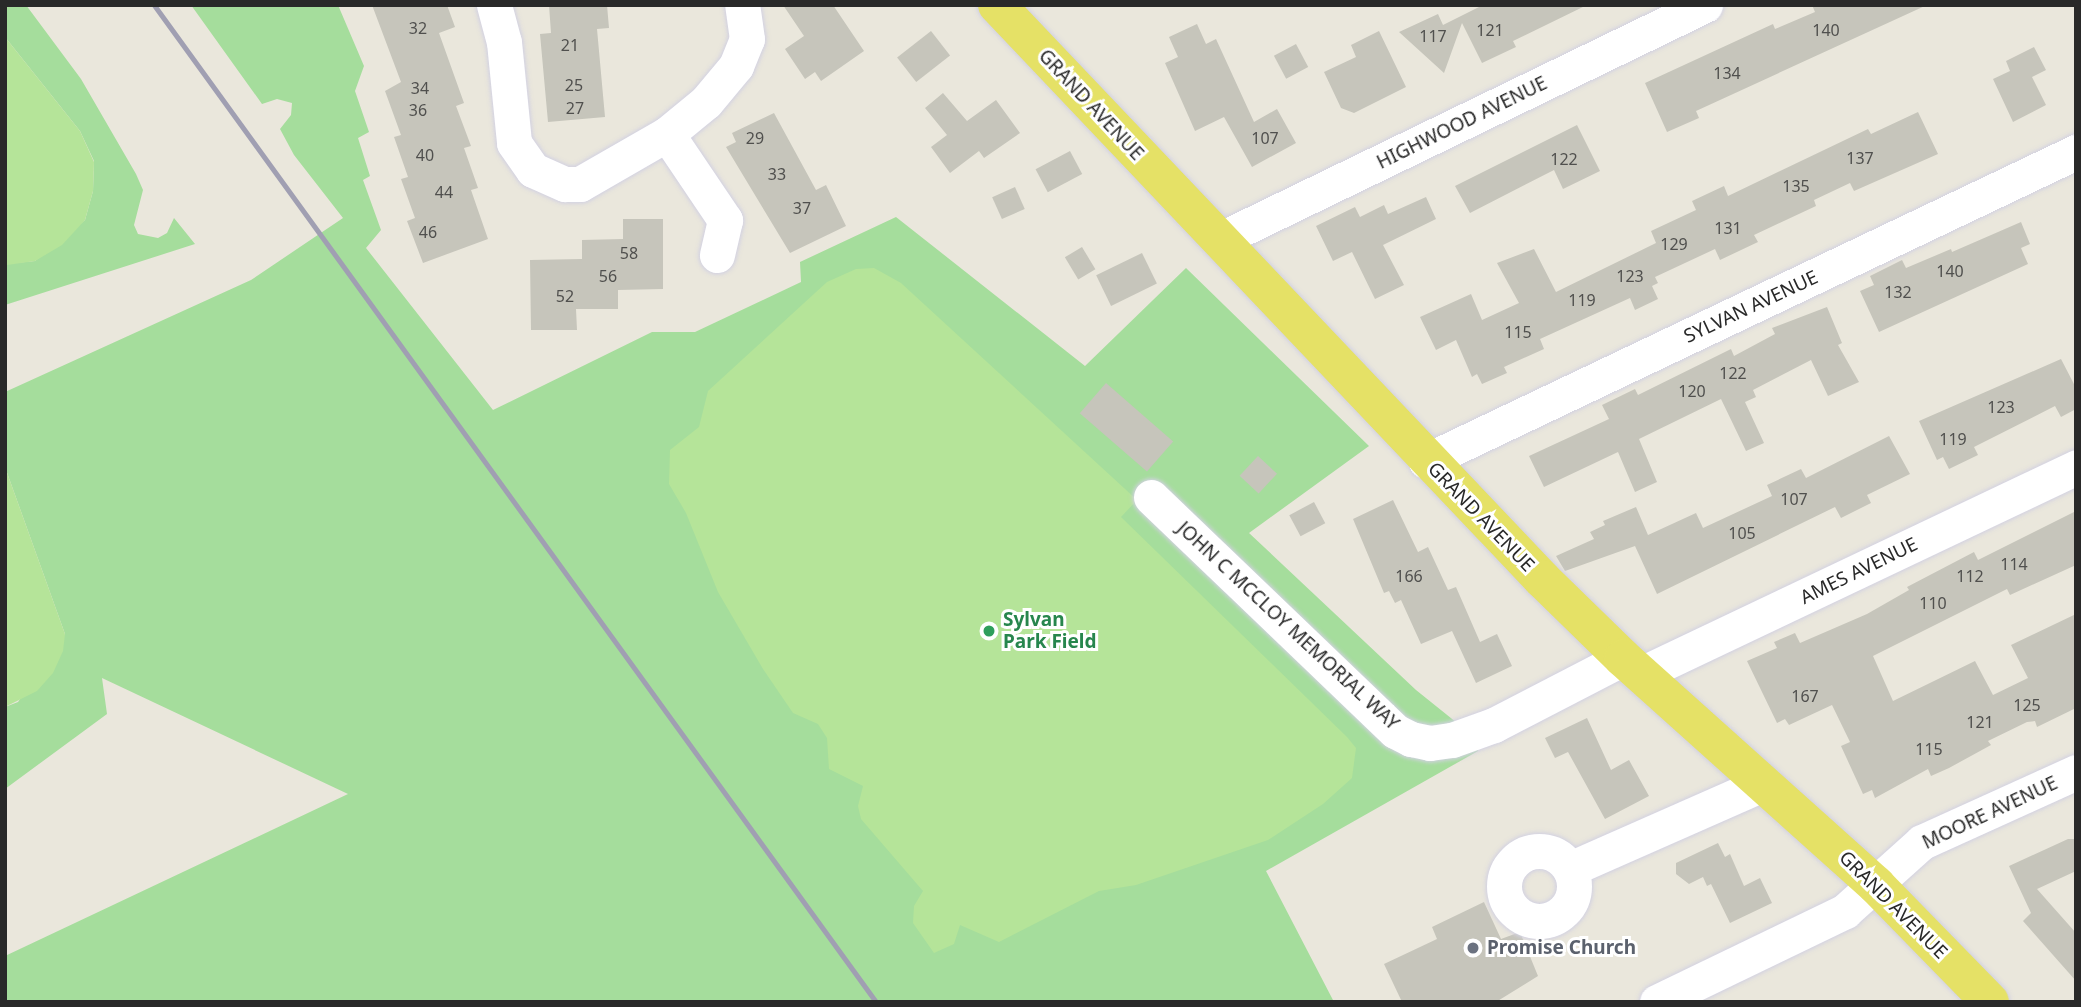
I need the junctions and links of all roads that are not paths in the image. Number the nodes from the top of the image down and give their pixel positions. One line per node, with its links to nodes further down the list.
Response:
1 (494, 5): 5 (street)
2 (742, 5): 5 (street)
3 (998, 5): 7 (main road, GRAND AVENUE)
4 (1705, 5): 7 (street, HIGHWOOD AVENUE)
5 (667, 134): 8 (street)
6 (2076, 152): 9 (street, SYLVAN AVENUE)
7 (1219, 240): 9 (main road, GRAND AVENUE)
8 (717, 255)
9 (1426, 461): 12 (main road, GRAND AVENUE)
10 (2076, 467): 12 (street, AMES AVENUE)
11 (1152, 497): 12 (street, JOHN C MCCLOY MEMORIAL WAY)
12 (1632, 666): 14 (main road, GRAND AVENUE)
13 (2076, 772): 16 (street, MOORE AVENUE)
14 (1763, 784): 15 (street); 16 (main road, GRAND AVENUE)
15 (1570, 869)
16 (1877, 885): 17 (street, MOORE AVENUE); 18 (main road, GRAND AVENUE)
17 (1657, 1002)
18 (1990, 1002)

